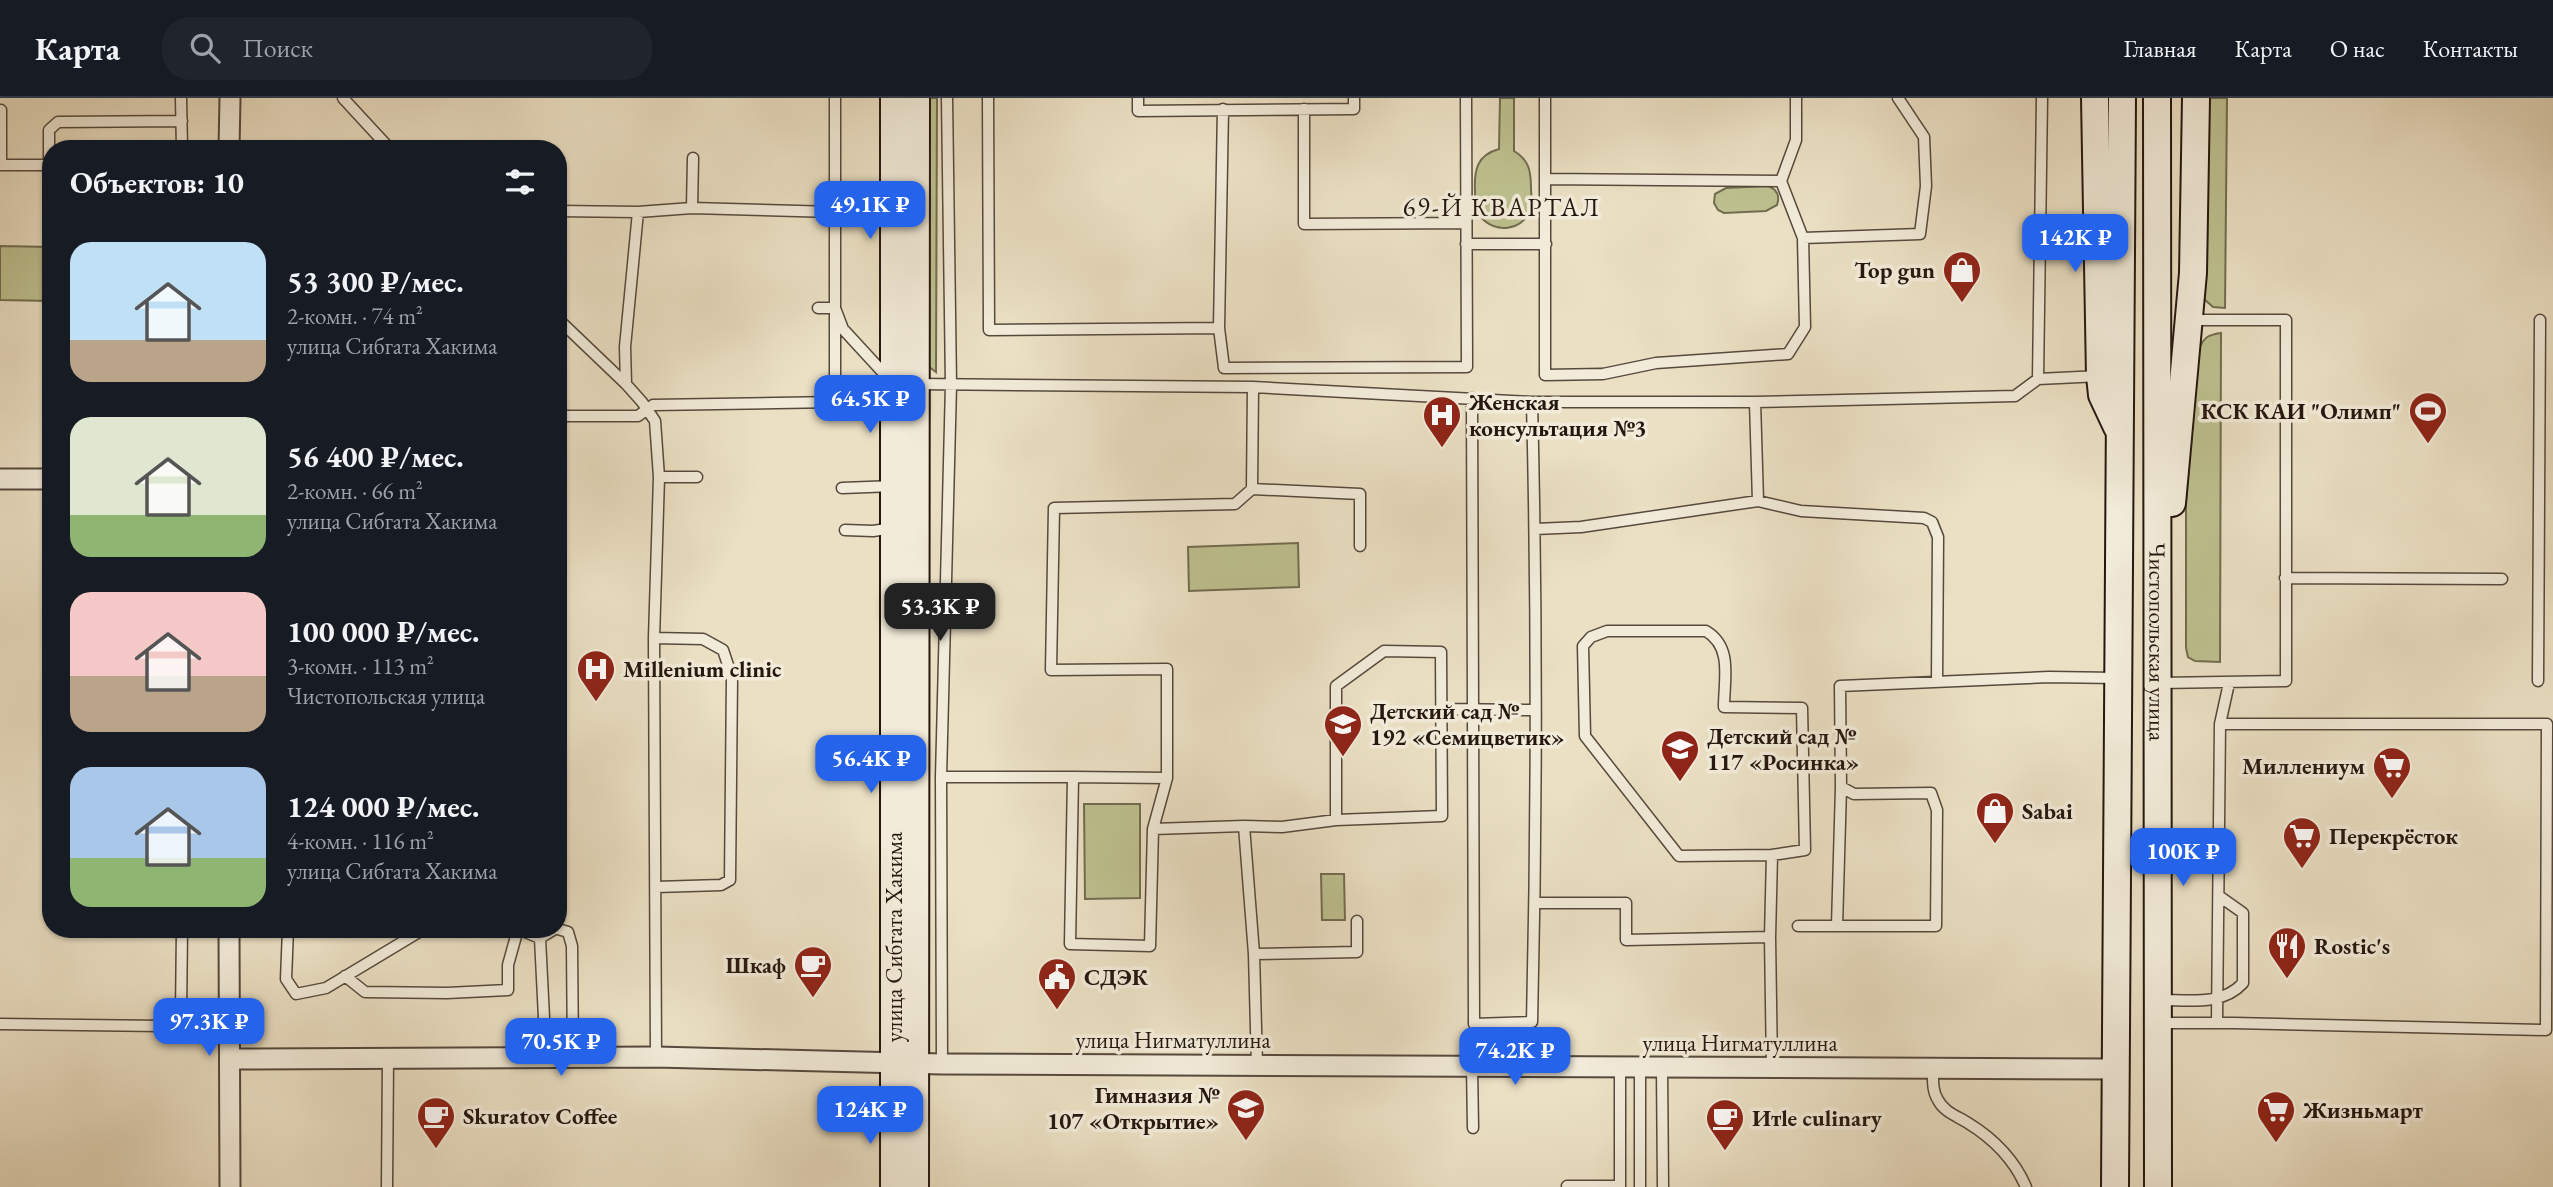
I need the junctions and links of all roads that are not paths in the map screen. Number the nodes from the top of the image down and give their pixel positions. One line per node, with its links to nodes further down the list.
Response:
1 (181, 98): 23 (lane)
2 (230, 98): 26 (street)
3 (343, 98): 27 (lane)
4 (835, 98): 36 (lane)
5 (894, 98): 50 (main road, улица Сибгата Хакима)
6 (916, 98): 50 (main road, улица Сибгата Хакима)
7 (947, 98): 51 (lane)
8 (988, 98): 46 (lane)
9 (1138, 98): 20 (lane)
10 (1354, 98): 21 (lane)
11 (1466, 98): 37 (lane)
12 (1545, 98): 31 (lane)
13 (1796, 98): 32 (lane)
14 (1898, 98): 38 (lane)
15 (2042, 98): 48 (lane)
16 (2095, 98): 47 (main road)
17 (2122, 98): 58 (main road, Чистопольская улица)
18 (2157, 98): 73 (main road, Чистопольская улица)
19 (2196, 98): 43 (main road)
20 (1223, 109): 21 (lane); 46 (lane)
21 (1304, 109): 37 (lane)
22 (1, 110): 29 (lane)
23 (182, 121): 24 (lane); 25 (lane)
24 (49, 140)
25 (182, 140)
26 (229, 140)
27 (382, 140)
28 (693, 158): 33 (lane)
29 (1, 165): 30 (lane)
30 (42, 165)
31 (1545, 179): 32 (lane); 40 (lane)
32 (1781, 181): 38 (lane)
33 (692, 208): 35 (lane); 36 (lane)
34 (567, 211): 35 (lane)
35 (638, 212): 49 (lane)
36 (833, 212): 42 (lane)
37 (1466, 223): 39 (lane)
38 (1803, 238): 40 (lane)
39 (1466, 244): 40 (lane); 46 (lane)
40 (1545, 244)
41 (818, 308): 42 (lane)
42 (835, 308): 50 (lane); 56 (lane)
43 (2190, 320): 71 (lane); 73 (main road)
44 (2540, 320): 77 (lane)
45 (567, 328): 49 (lane)
46 (1219, 328)
47 (2100, 376): 48 (lane); 58 (main road)
48 (2038, 379): 55 (lane)
49 (626, 384): 56 (lane)
50 (905, 384): 51 (lane); 63 (main road, улица Сибгата Хакима); 118 (main road, улица Сибгата Хакима)
51 (951, 385): 52 (lane); 84 (lane)
52 (1253, 387): 53 (lane); 65 (lane)
53 (1472, 398): 54 (lane); 81 (lane)
54 (1532, 402): 55 (lane); 68 (lane)
55 (1755, 402): 66 (lane)
56 (648, 410): 57 (lane); 59 (lane)
57 (567, 416)
58 (2121, 435): 75 (main road, Чистопольская улица)
59 (659, 477): 60 (lane); 74 (lane)
60 (697, 477)
61 (0, 479): 62 (street)
62 (42, 479)
63 (894, 486): 64 (lane); 67 (main road, улица Сибгата Хакима)
64 (842, 488)
65 (1252, 489): 70 (lane); 86 (lane)
66 (1758, 501): 68 (lane); 76 (lane)
67 (893, 528): 69 (lane); 118 (main road, улица Сибгата Хакима)
68 (1535, 529): 82 (lane)
69 (845, 530)
70 (1360, 546)
71 (2285, 578): 72 (lane); 79 (lane)
72 (2502, 579)
73 (2158, 587): 78 (main road, Чистопольская улица)
74 (654, 638): 92 (lane); 92 (lane)
75 (2118, 678): 76 (lane); 127 (main road, Чистопольская улица)
76 (1937, 681): 87 (lane)
77 (2538, 681)
78 (2156, 683): 79 (lane); 109 (main road, Чистопольская улица)
79 (2229, 683): 83 (lane)
80 (1443, 709): 81 (lane); 88 (lane); 88 (lane)
81 (1473, 709): 82 (lane); 112 (lane)
82 (1535, 710): 94 (lane)
83 (2220, 723): 93 (lane); 110 (lane)
84 (941, 777): 85 (lane); 118 (lane)
85 (1073, 777): 86 (lane); 90 (lane)
86 (1167, 778): 90 (lane)
87 (1841, 787): 97 (lane); 97 (lane)
88 (1336, 820): 89 (lane)
89 (1244, 826): 90 (lane); 106 (lane)
90 (1153, 829)
91 (1772, 855): 91 (lane); 99 (lane)
92 (656, 887): 114 (lane)
93 (2219, 896): 108 (lane); 108 (lane)
94 (1535, 903): 99 (lane); 112 (lane)
95 (1357, 921): 106 (lane)
96 (1798, 926): 97 (lane)
97 (1837, 926)
98 (567, 932): 113 (lane)
99 (1770, 937): 125 (lane)
100 (182, 938): 111 (lane)
101 (229, 938): 115 (street)
102 (288, 938): 107 (lane)
103 (409, 938): 107 (lane)
104 (516, 938): 107 (lane)
105 (540, 938): 117 (lane)
106 (1254, 954): 119 (lane)
107 (345, 976)
108 (2218, 1000): 109 (lane); 110 (lane)
109 (2159, 1012): 110 (lane); 139 (main road, Чистопольская улица)
110 (2217, 1023)
111 (0, 1024)
112 (1497, 1024): 121 (lane)
113 (573, 1058): 114 (street, улица Нигматуллина); 117 (street, улица Нигматуллина)
114 (656, 1058): 118 (street, улица Нигматуллина)
115 (230, 1059): 116 (street, улица Нигматуллина); 131 (street)
116 (388, 1059): 117 (street, улица Нигматуллина); 132 (lane)
117 (546, 1059)
118 (917, 1064): 119 (street, улица Нигматуллина); 133 (main road, улица Сибгата Хакима); 134 (main road, улица Сибгата Хакима)
119 (1257, 1065): 120 (street, улица Нигматуллина)
120 (1472, 1066): 121 (street, улица Нигматуллина); 128 (lane)
121 (1496, 1066): 122 (street, улица Нигматуллина)
122 (1620, 1067): 123 (street, улица Нигматуллина); 130 (lane)
123 (1640, 1067): 124 (street, улица Нигматуллина); 135 (lane)
124 (1662, 1067): 125 (street, улица Нигматуллина); 136 (lane)
125 (1772, 1068): 126 (street, улица Нигматуллина)
126 (1933, 1068): 127 (street, улица Нигматуллина); 137 (lane)
127 (2116, 1069): 138 (main road, Чистопольская улица)
128 (1473, 1128)
129 (1567, 1186): 130 (lane)
130 (1620, 1186)
131 (230, 1187)
132 (387, 1187)
133 (894, 1187)
134 (915, 1187)
135 (1640, 1187)
136 (1662, 1187)
137 (2026, 1187)
138 (2115, 1187)
139 (2158, 1187)

